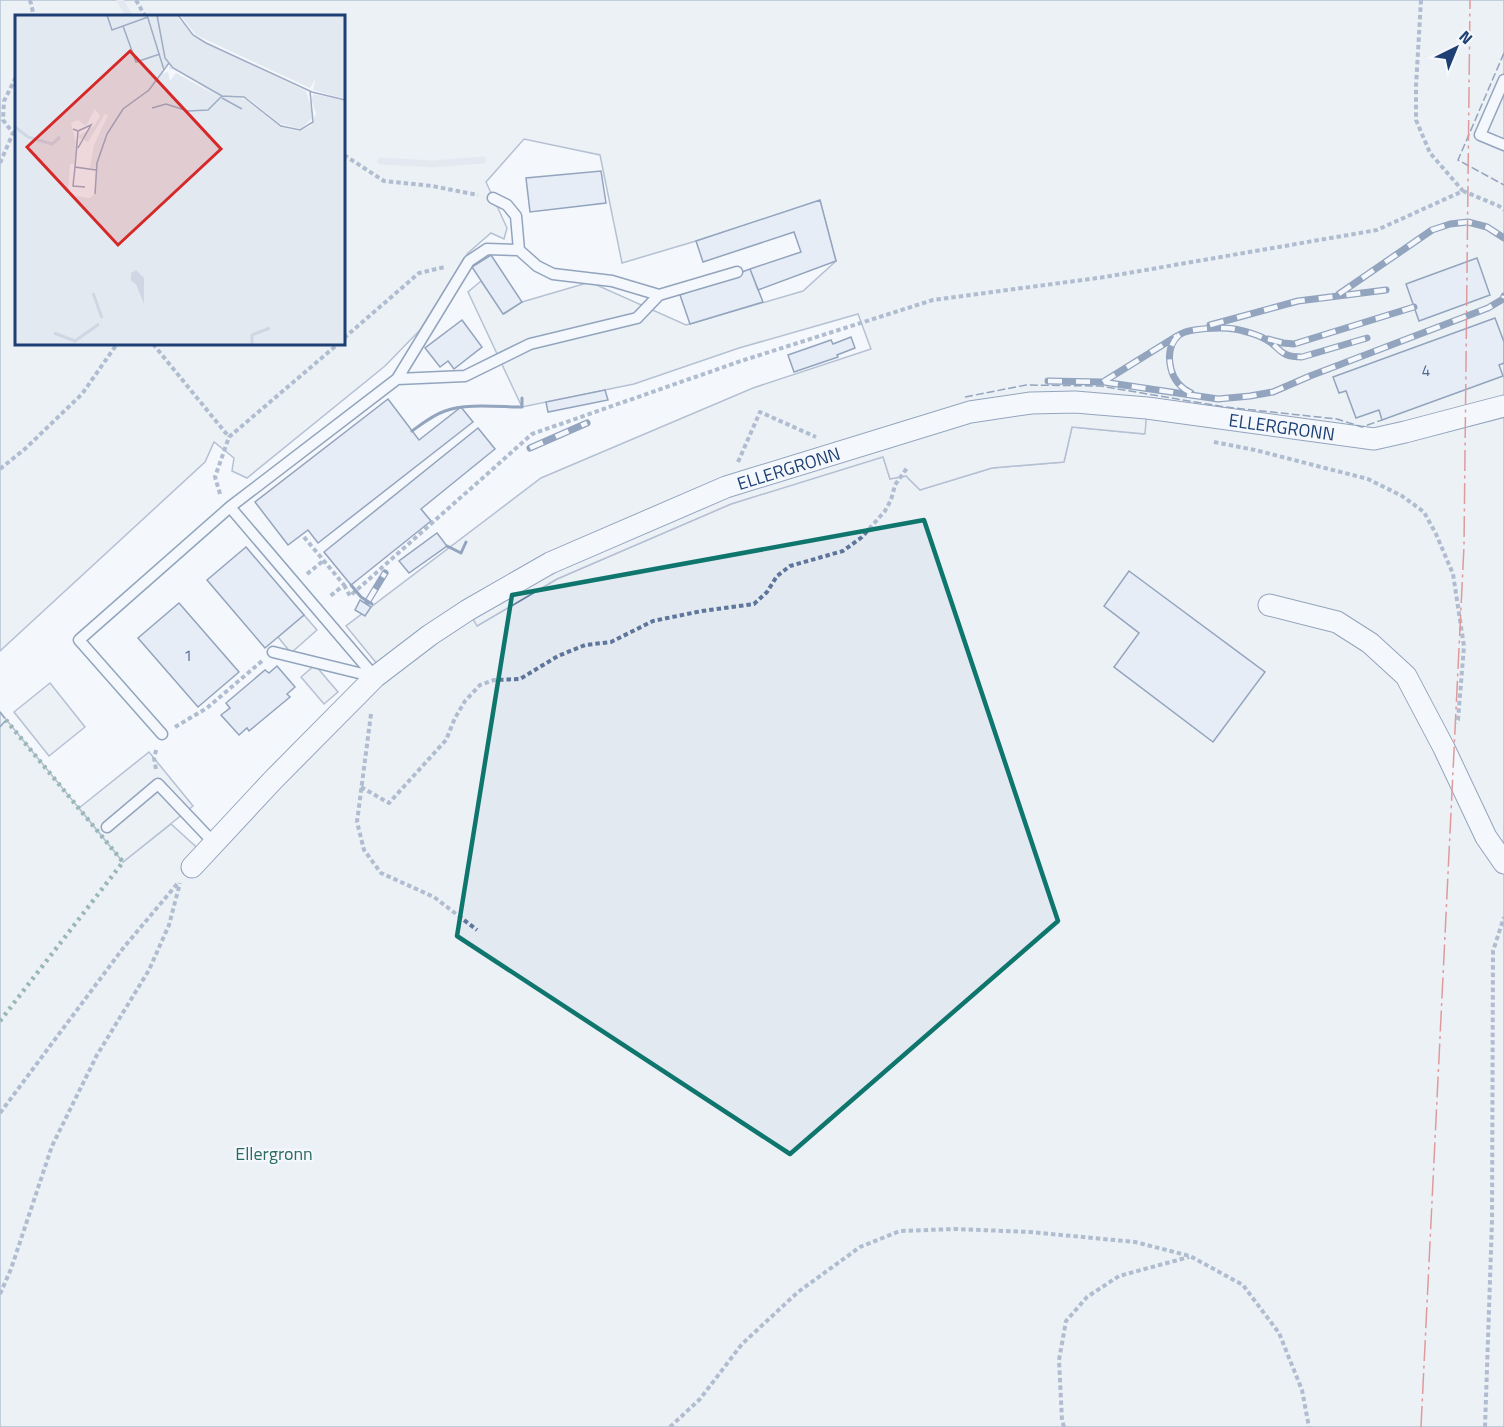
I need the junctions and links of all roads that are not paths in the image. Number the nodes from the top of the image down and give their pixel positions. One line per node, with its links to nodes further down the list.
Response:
1 (1504, 80): 2 (lane)
2 (1504, 145)
3 (493, 198): 4 (lane)
4 (519, 250): 6 (lane); 7 (lane)
5 (737, 272): 6 (lane)
6 (659, 295): 7 (lane)
7 (397, 379): 9 (lane)
8 (1504, 406): 12 (street, ELLERGRONN)
9 (230, 507): 12 (lane); 13 (lane)
10 (1269, 605): 16 (street)
11 (273, 652): 12 (lane)
12 (375, 677): 15 (street, ELLERGRONN)
13 (162, 734)
14 (107, 827): 15 (lane)
15 (214, 843): 17 (street, ELLERGRONN)
16 (1504, 863)
17 (192, 867)

